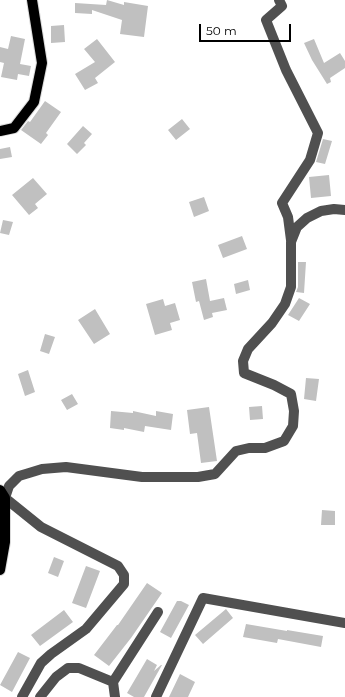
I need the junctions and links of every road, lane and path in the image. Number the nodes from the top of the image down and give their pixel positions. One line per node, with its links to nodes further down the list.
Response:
1 (32, 0): 3 (main road)
2 (279, 0): 5 (street)
3 (0, 131)
4 (345, 210): 5 (street)
5 (291, 242): 6 (street)
6 (3, 494): 7 (main road); 11 (street)
7 (0, 570)
8 (158, 612): 10 (street)
9 (345, 623): 14 (street)
10 (114, 682): 12 (street); 13 (street)
11 (22, 697)
12 (40, 697)
13 (115, 697)
14 (156, 697)

